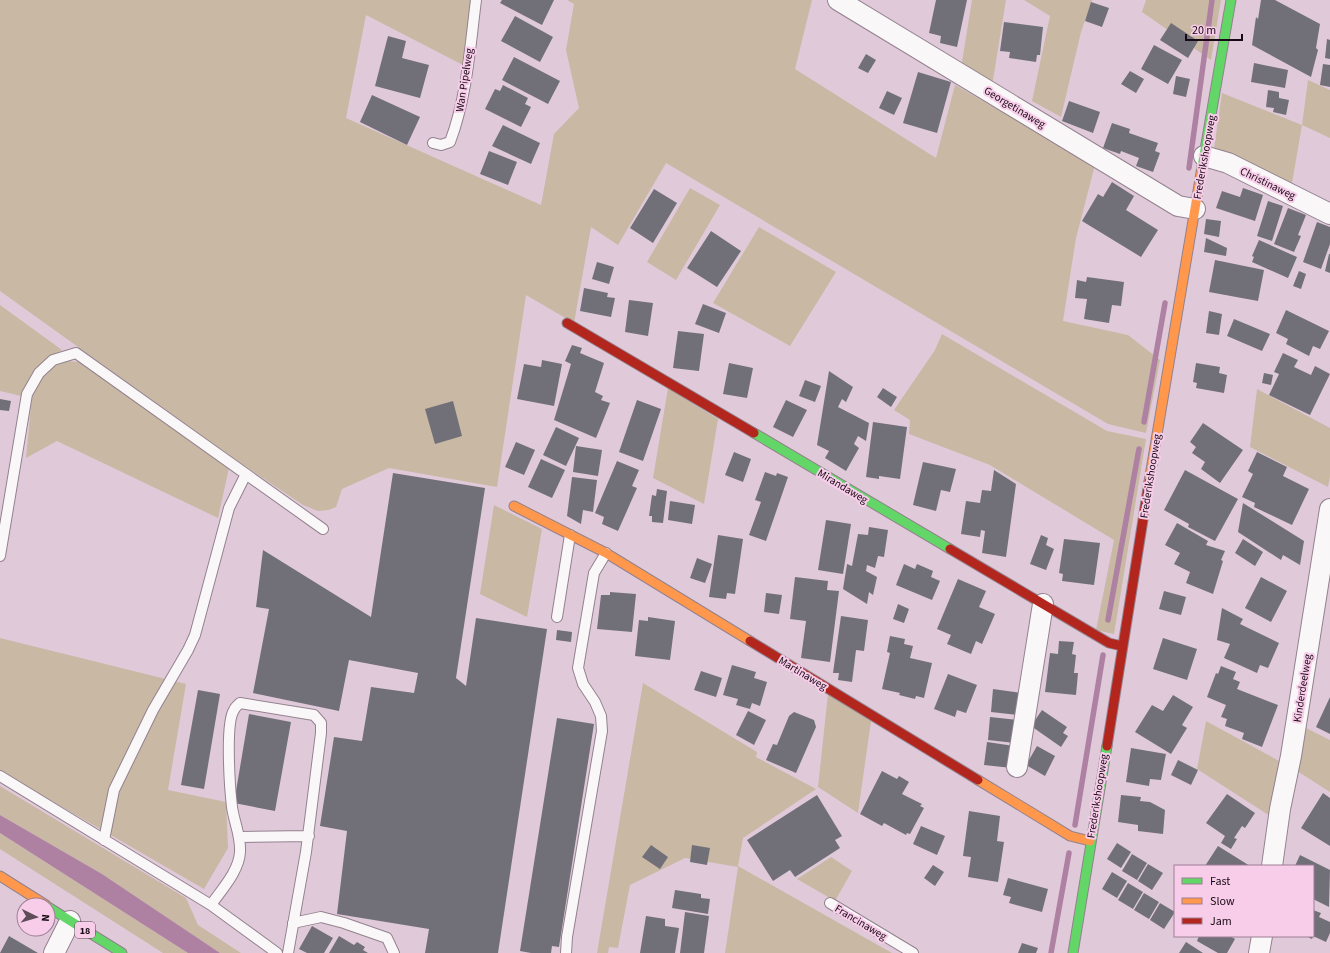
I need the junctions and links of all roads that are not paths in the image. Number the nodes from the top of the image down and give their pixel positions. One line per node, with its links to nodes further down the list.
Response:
1 (476, 0): 4 (lane, Wan Pipelweg)
2 (838, 0): 6 (street, Georgetinaweg)
3 (1230, 0): 5 (street, Frederikshoopweg)
4 (433, 142)
5 (1204, 156): 6 (street, Frederikshoopweg); 7 (street, Christinaweg)
6 (1195, 209): 18 (street, Frederikshoopweg)
7 (1330, 214)
8 (567, 323): 16 (street, Mirandaweg)
9 (246, 474): 12 (lane); 15 (lane); 23 (lane)
10 (514, 506): 13 (street, Martinaweg)
11 (1330, 509): 25 (street, Kinderdeelweg)
12 (323, 529)
13 (570, 535): 14 (street, Martinaweg); 17 (lane)
14 (606, 553): 24 (street, Martinaweg); 39 (lane)
15 (0, 556)
16 (1043, 604): 18 (street, Mirandaweg); 19 (street)
17 (557, 617)
18 (1122, 646): 24 (street, Frederikshoopweg)
19 (1017, 767)
20 (0, 776): 23 (lane)
21 (308, 836): 22 (lane); 22 (lane); 32 (lane)
22 (240, 837): 29 (lane)
23 (104, 840): 29 (lane)
24 (1090, 841): 41 (street, Frederikshoopweg)
25 (1272, 865)
26 (0, 876): 27 (street, 18)
27 (33, 897)
28 (830, 903): 40 (lane, Francinaweg)
29 (211, 905): 36 (lane)
30 (56, 912): 31 (street, 18)
31 (70, 921): 34 (street); 35 (street, 18)
32 (294, 923): 37 (lane); 38 (lane)
33 (1262, 937): 42 (street)
34 (54, 953)
35 (122, 953)
36 (277, 953)
37 (288, 953)
38 (394, 953)
39 (566, 953)
40 (913, 953)
41 (1073, 953)
42 (1259, 953)

